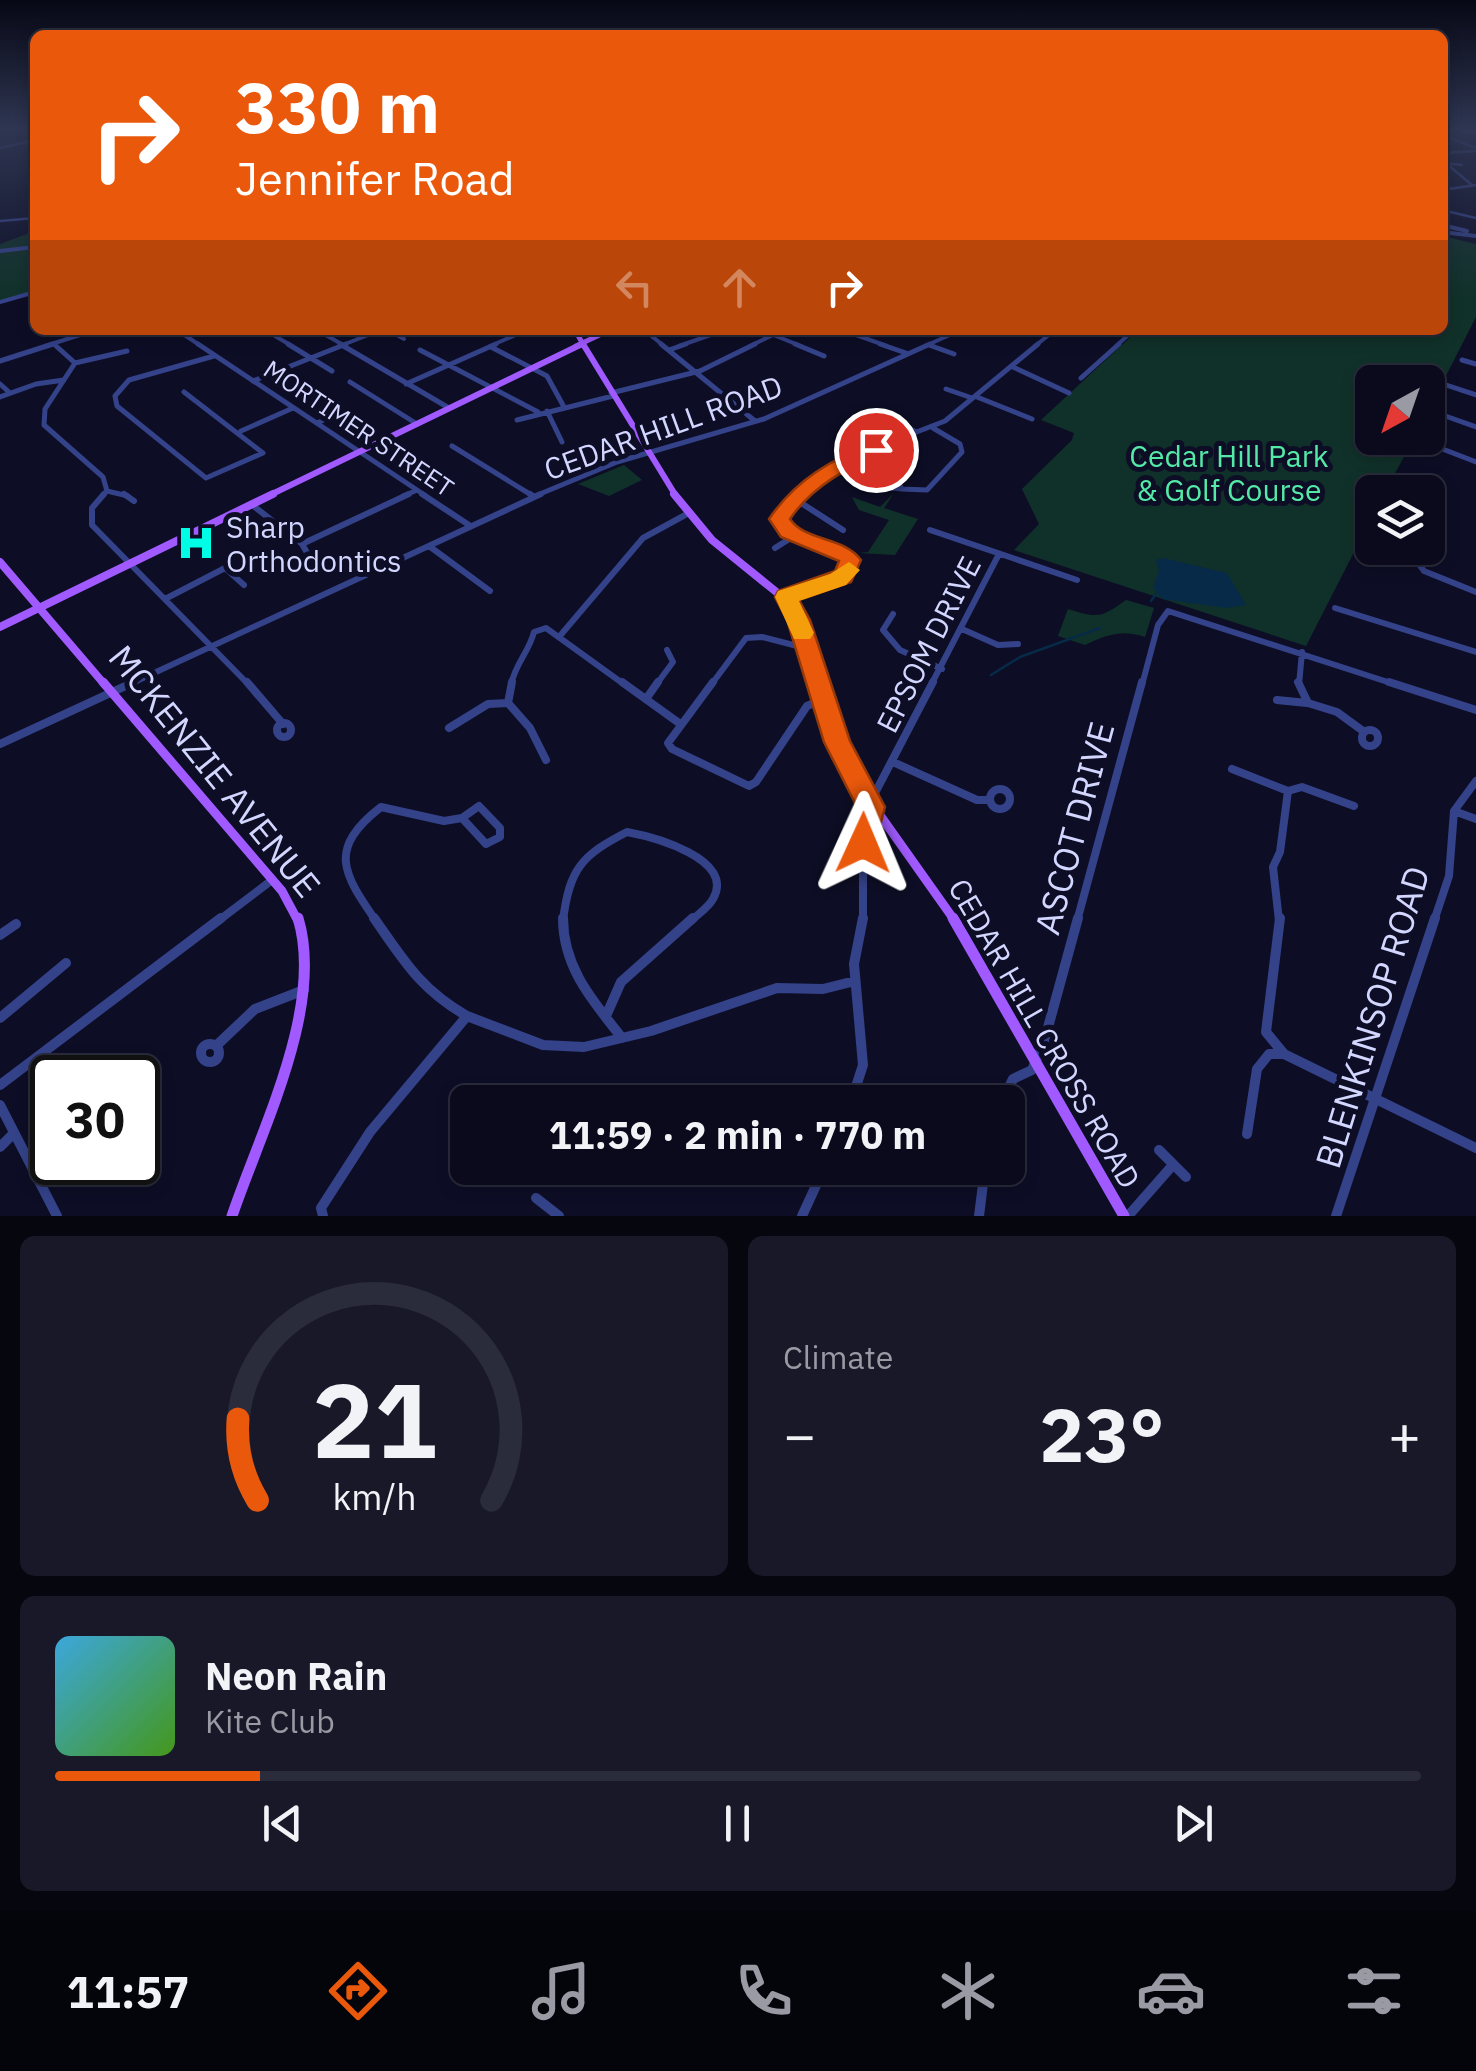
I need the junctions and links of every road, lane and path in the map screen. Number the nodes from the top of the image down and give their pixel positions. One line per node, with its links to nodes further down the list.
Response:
1 (1448, 211): 2 (street)
2 (1476, 218)
3 (30, 219): 4 (street)
4 (2, 222)
5 (1448, 226): 6 (street)
6 (1467, 230)
7 (1448, 233): 8 (street)
8 (1476, 236)
9 (30, 247): 10 (street)
10 (0, 251)
11 (30, 293): 12 (street)
12 (0, 302)
13 (82, 335): 32 (street)
14 (184, 335): 40 (street, MORTIMER STREET)
15 (325, 335): 33 (street)
16 (371, 335): 33 (street)
17 (396, 335): 29 (street)
18 (515, 335): 34 (street)
19 (578, 335): 30 (main road)
20 (600, 335): 30 (main road)
21 (650, 335): 36 (street)
22 (710, 335): 36 (street)
23 (773, 335): 41 (street); 51 (street)
24 (855, 335): 38 (street)
25 (948, 335): 31 (street, CEDAR HILL ROAD)
26 (1049, 335): 48 (street)
27 (1128, 335): 52 (street)
28 (275, 336): 42 (street)
29 (404, 339)
30 (583, 344): 49 (main road); 64 (main road)
31 (928, 344): 38 (street, CEDAR HILL ROAD); 39 (street)
32 (55, 345): 44 (street); 45 (street)
33 (342, 345): 42 (street); 57 (street)
34 (490, 346): 47 (street); 49 (street)
35 (420, 350): 47 (street)
36 (668, 350): 51 (street)
37 (127, 352): 45 (street)
38 (906, 354): 78 (street, CEDAR HILL ROAD)
39 (954, 354)
40 (214, 356): 54 (street, MORTIMER STREET); 83 (street)
41 (824, 356)
42 (311, 358): 50 (street); 54 (street)
43 (1462, 360): 46 (street)
44 (0, 361)
45 (75, 363): 53 (street)
46 (1476, 364)
47 (449, 365): 57 (street); 59 (street)
48 (1013, 367): 63 (street); 67 (street)
49 (532, 368): 59 (main road); 68 (street)
50 (332, 371)
51 (696, 372): 64 (street); 78 (street)
52 (1081, 378)
53 (65, 380): 62 (street); 94 (street)
54 (253, 381): 69 (street, MORTIMER STREET)
55 (350, 382): 80 (street)
56 (0, 384): 62 (street)
57 (406, 384): 70 (street)
58 (1445, 385): 65 (street)
59 (491, 387): 70 (main road); 74 (street)
60 (946, 389): 67 (street)
61 (184, 392): 83 (street)
62 (10, 393): 66 (street)
63 (1069, 393)
64 (612, 395): 68 (street); 91 (main road)
65 (1476, 395)
66 (0, 396)
67 (974, 398): 76 (street); 81 (street)
68 (564, 407): 72 (street)
69 (292, 408): 79 (street, MORTIMER STREET); 83 (street)
70 (448, 408): 80 (main road)
71 (346, 410): 79 (street)
72 (547, 410): 74 (street); 86 (street)
73 (879, 411): 84 (street)
74 (538, 412): 77 (street)
75 (1445, 416): 82 (street)
76 (1032, 419)
77 (517, 420)
78 (756, 422): 91 (street, CEDAR HILL ROAD)
79 (316, 424): 90 (street, MORTIMER STREET)
80 (417, 424): 90 (main road)
81 (932, 427): 84 (street); 93 (street)
82 (1476, 427)
83 (240, 432)
84 (918, 432): 88 (street)
85 (849, 439): 88 (street)
86 (562, 442)
87 (452, 446): 96 (street)
88 (876, 450): 97 (street)
89 (1445, 450): 92 (street)
90 (358, 452): 95 (street, MORTIMER STREET); 99 (main road)
91 (647, 453): 96 (street, CEDAR HILL ROAD); 100 (main road)
92 (1476, 462)
93 (902, 489)
94 (108, 490): 98 (street); 111 (street)
95 (416, 490): 101 (street, MORTIMER STREET); 105 (street)
96 (534, 497): 101 (street, CEDAR HILL ROAD)
97 (795, 499): 102 (street); 104 (street)
98 (134, 501)
99 (251, 504): 105 (street); 111 (main road)
100 (688, 514): 117 (main road); 124 (street)
101 (469, 525): 106 (street, CEDAR HILL ROAD)
102 (842, 530)
103 (930, 530): 108 (street)
104 (796, 535): 107 (street); 117 (street)
105 (302, 544): 109 (street)
106 (430, 546): 115 (street); 126 (street, CEDAR HILL ROAD)
107 (775, 548)
108 (999, 554): 113 (street); 123 (street, EPSOM DRIVE)
109 (310, 558)
110 (0, 562): 119 (main road, MCKENZIE AVENUE)
111 (130, 563): 118 (street); 119 (main road)
112 (1420, 565): 116 (street)
113 (1076, 580)
114 (244, 586): 118 (street)
115 (490, 591)
116 (1476, 592)
117 (786, 597): 127 (main road, CEDAR HILL CROSS ROAD)
118 (165, 599): 126 (street)
119 (39, 607): 122 (main road); 132 (main road, MCKENZIE AVENUE)
120 (1335, 608): 130 (street)
121 (893, 614): 131 (street)
122 (0, 627)
123 (962, 630): 125 (street); 131 (street, EPSOM DRIVE)
124 (560, 638): 133 (street); 136 (street)
125 (1018, 644)
126 (212, 646): 132 (street, CEDAR HILL ROAD); 140 (street)
127 (806, 648): 134 (main road, CEDAR HILL CROSS ROAD); 139 (street)
128 (667, 650): 133 (street)
129 (1302, 652): 137 (street); 138 (street); 167 (street, ASCOT DRIVE)
130 (1476, 652)
131 (942, 669): 145 (street, EPSOM DRIVE)
132 (114, 692): 143 (street, CEDAR HILL ROAD); 155 (main road, MCKENZIE AVENUE)
133 (646, 700): 139 (street)
134 (821, 700): 139 (street); 151 (main road, CEDAR HILL CROSS ROAD)
135 (1277, 700): 137 (street)
136 (508, 703): 141 (street); 144 (street)
137 (1308, 703): 142 (street)
138 (1476, 710)
139 (680, 723)
140 (283, 724)
141 (449, 728)
142 (1364, 731)
143 (0, 744)
144 (546, 760)
145 (893, 762): 149 (street); 151 (street, EPSOM DRIVE)
146 (1232, 769): 148 (street)
147 (1476, 781): 152 (street)
148 (1288, 792): 150 (street); 166 (street)
149 (989, 800)
150 (1354, 806)
151 (871, 807): 159 (street, EPSOM DRIVE); 167 (main road, CEDAR HILL CROSS ROAD)
152 (1454, 811): 154 (street); 171 (street, BLENKINSOP ROAD)
153 (462, 818): 153 (street); 161 (street)
154 (1476, 819)
155 (273, 879): 160 (main road, MCKENZIE AVENUE); 168 (street)
156 (16, 924): 157 (street)
157 (0, 935)
158 (66, 963): 163 (street)
159 (855, 980): 164 (street); 169 (street, EPSOM DRIVE)
160 (306, 990): 165 (street); 185 (main road, MCKENZIE AVENUE)
161 (467, 1016): 164 (street); 183 (street)
162 (606, 1016): 162 (street); 164 (street)
163 (0, 1018)
164 (622, 1038)
165 (217, 1044)
166 (1284, 1054): 171 (street); 174 (street)
167 (1036, 1062): 170 (street); 189 (main road, CEDAR HILL CROSS ROAD)
168 (0, 1085)
169 (858, 1085)
170 (1009, 1085)
171 (1376, 1101): 176 (street); 190 (street, BLENKINSOP ROAD)
172 (0, 1105): 173 (street)
173 (14, 1133): 175 (street); 184 (street)
174 (1248, 1134)
175 (0, 1147)
176 (1476, 1148)
177 (1160, 1150): 178 (street)
178 (1172, 1166): 179 (street); 189 (street)
179 (1186, 1177)
180 (816, 1185): 187 (street)
181 (983, 1185): 188 (street)
182 (536, 1198): 186 (street)
183 (322, 1212)
184 (57, 1216)
185 (232, 1216)
186 (559, 1216)
187 (802, 1216)
188 (979, 1216)
189 (1126, 1216)
190 (1336, 1216)

